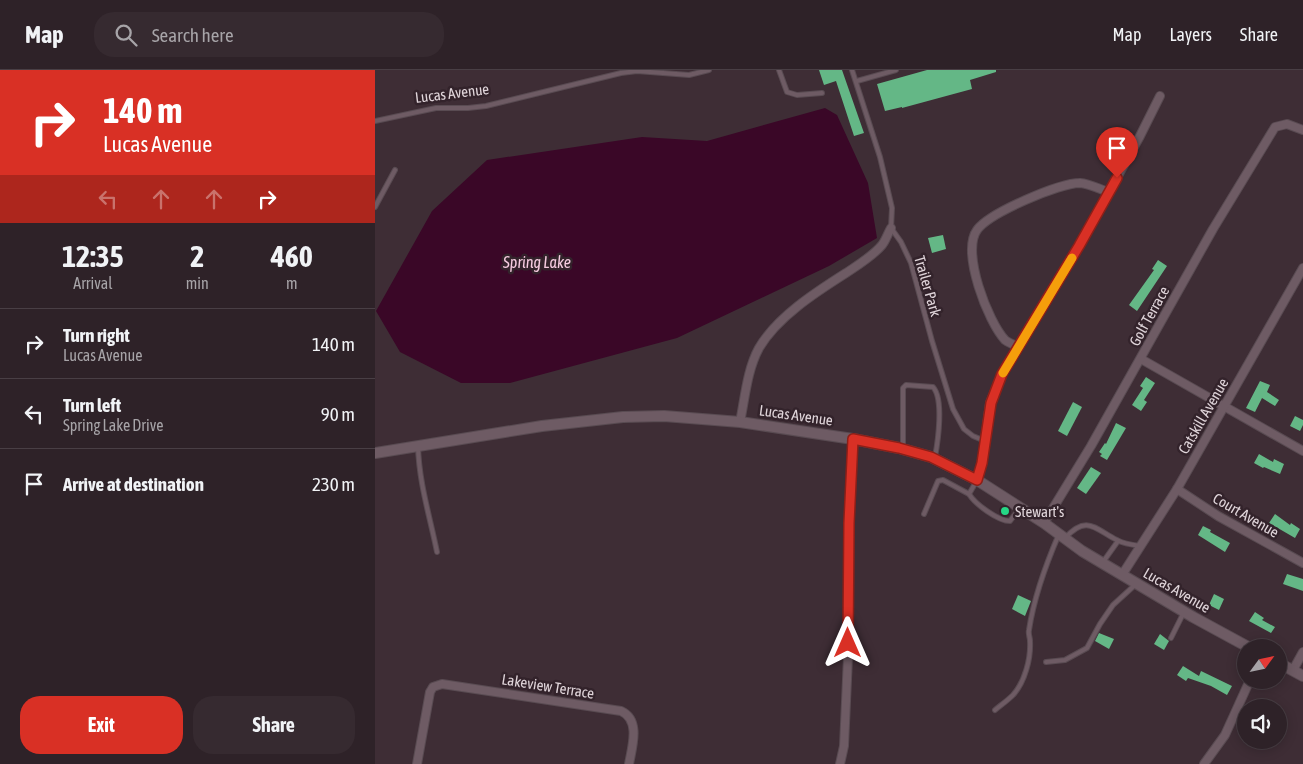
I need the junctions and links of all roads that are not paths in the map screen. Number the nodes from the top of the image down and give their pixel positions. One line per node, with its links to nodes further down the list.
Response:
1 (709, 70): 8 (lane, Lucas Avenue)
2 (779, 70): 6 (lane)
3 (852, 70): 5 (lane)
4 (896, 70): 5 (lane)
5 (857, 81): 13 (lane)
6 (821, 93)
7 (1160, 96): 11 (street)
8 (375, 121)
9 (1303, 130): 16 (street, Golf Terrace)
10 (395, 170): 12 (lane)
11 (1109, 192): 15 (street); 15 (street)
12 (375, 207)
13 (891, 228): 18 (street); 20 (lane, Trailer Park)
14 (1303, 268): 17 (street, Catskill Avenue)
15 (1019, 348): 20 (street)
16 (1141, 358): 17 (street); 33 (street, Golf Terrace)
17 (1224, 406): 25 (street); 29 (street, Catskill Avenue)
18 (740, 422): 19 (street, Lucas Avenue); 21 (street, Lucas Avenue)
19 (853, 439): 24 (street, Lucas Avenue); 54 (street)
20 (985, 441): 28 (street)
21 (418, 446): 23 (street, Lucas Avenue); 37 (lane)
22 (375, 447): 23 (street)
23 (400, 449): 26 (street, Lucas Avenue)
24 (903, 449): 27 (street, Lucas Avenue); 27 (lane)
25 (1303, 451)
26 (375, 454)
27 (934, 459): 28 (street, Lucas Avenue)
28 (977, 480): 30 (lane); 31 (street, Lucas Avenue)
29 (1177, 489): 36 (street, Catskill Avenue); 39 (street, Court Avenue)
30 (969, 494): 31 (lane); 32 (lane)
31 (1020, 508): 33 (street, Lucas Avenue)
32 (924, 514)
33 (1044, 523): 34 (street, Lucas Avenue)
34 (1062, 537): 35 (lane); 38 (street, Lucas Avenue); 51 (lane)
35 (1118, 541): 36 (lane); 38 (lane)
36 (1141, 546): 40 (street, Catskill Avenue)
37 (437, 552)
38 (1102, 563): 40 (street, Lucas Avenue)
39 (1303, 563)
40 (1122, 576): 41 (street, Lucas Avenue)
41 (1136, 584): 42 (street, Lucas Avenue); 46 (lane)
42 (1181, 610): 43 (lane); 44 (street, Lucas Avenue)
43 (1171, 638)
44 (1237, 641)
45 (1303, 652): 48 (street)
46 (1046, 662)
47 (1287, 667): 48 (street)
48 (1293, 670): 49 (street)
49 (1303, 676)
50 (1246, 689): 55 (street)
51 (995, 710)
52 (417, 764): 53 (street, Lakeview Terrace)
53 (629, 764)
54 (840, 764)
55 (1204, 764)

